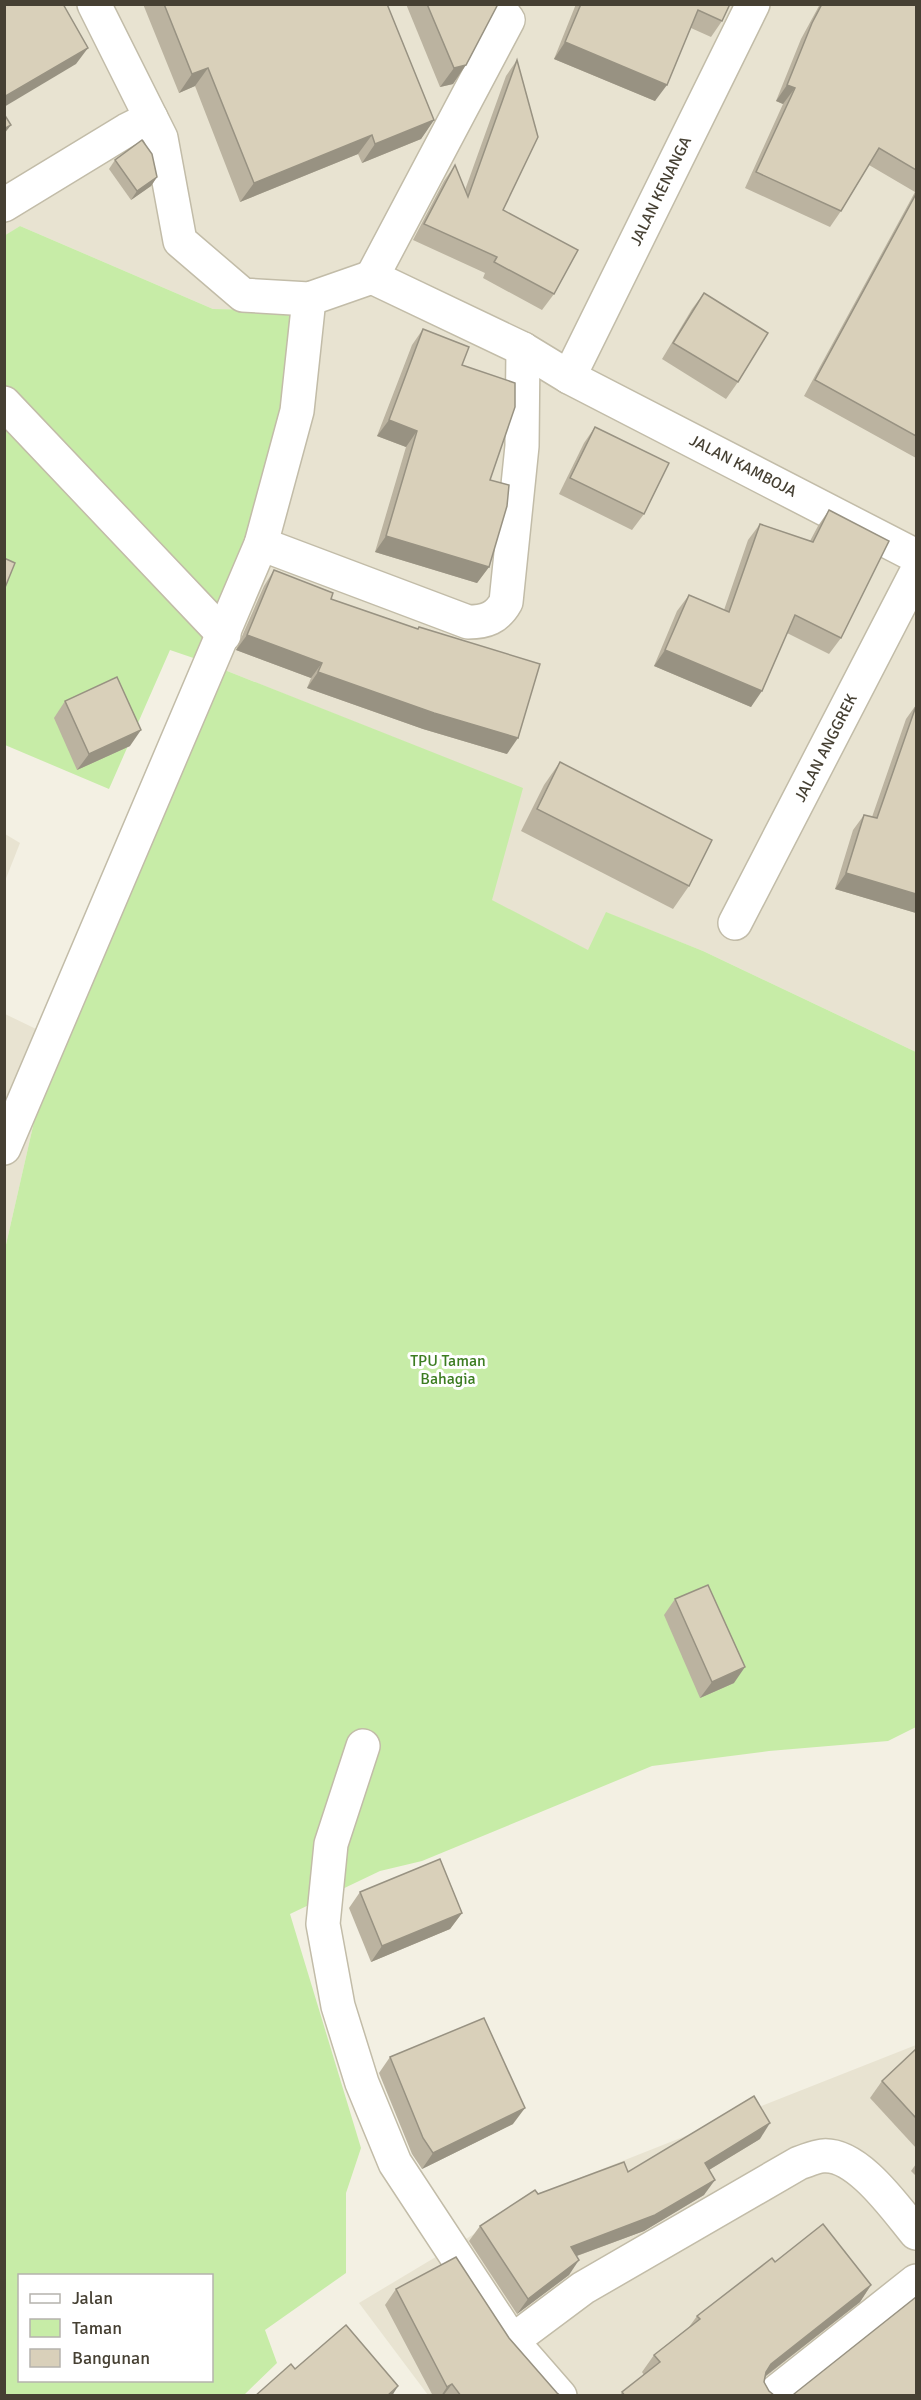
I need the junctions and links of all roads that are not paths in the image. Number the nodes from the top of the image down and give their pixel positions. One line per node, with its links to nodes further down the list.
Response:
1 (94, 4): 5 (street)
2 (496, 4): 6 (street)
3 (753, 4): 11 (street, JALAN KENANGA)
4 (430, 111): 6 (street)
5 (151, 118): 7 (street); 9 (street)
6 (443, 143): 8 (street)
7 (4, 205)
8 (372, 277): 9 (street); 10 (street, JALAN KAMBOJA)
9 (309, 299): 13 (street)
10 (523, 349): 11 (street, JALAN KAMBOJA); 13 (street)
11 (569, 376): 14 (street, JALAN KAMBOJA)
12 (4, 403): 16 (street)
13 (261, 544): 16 (street)
14 (916, 556)
15 (916, 573): 17 (street, JALAN ANGGREK)
16 (224, 635): 18 (street)
17 (735, 923)
18 (4, 1148)
19 (363, 1746): 22 (street)
20 (916, 2233): 22 (street)
21 (916, 2281): 24 (street)
22 (512, 2341): 23 (street)
23 (560, 2396)
24 (771, 2396)

